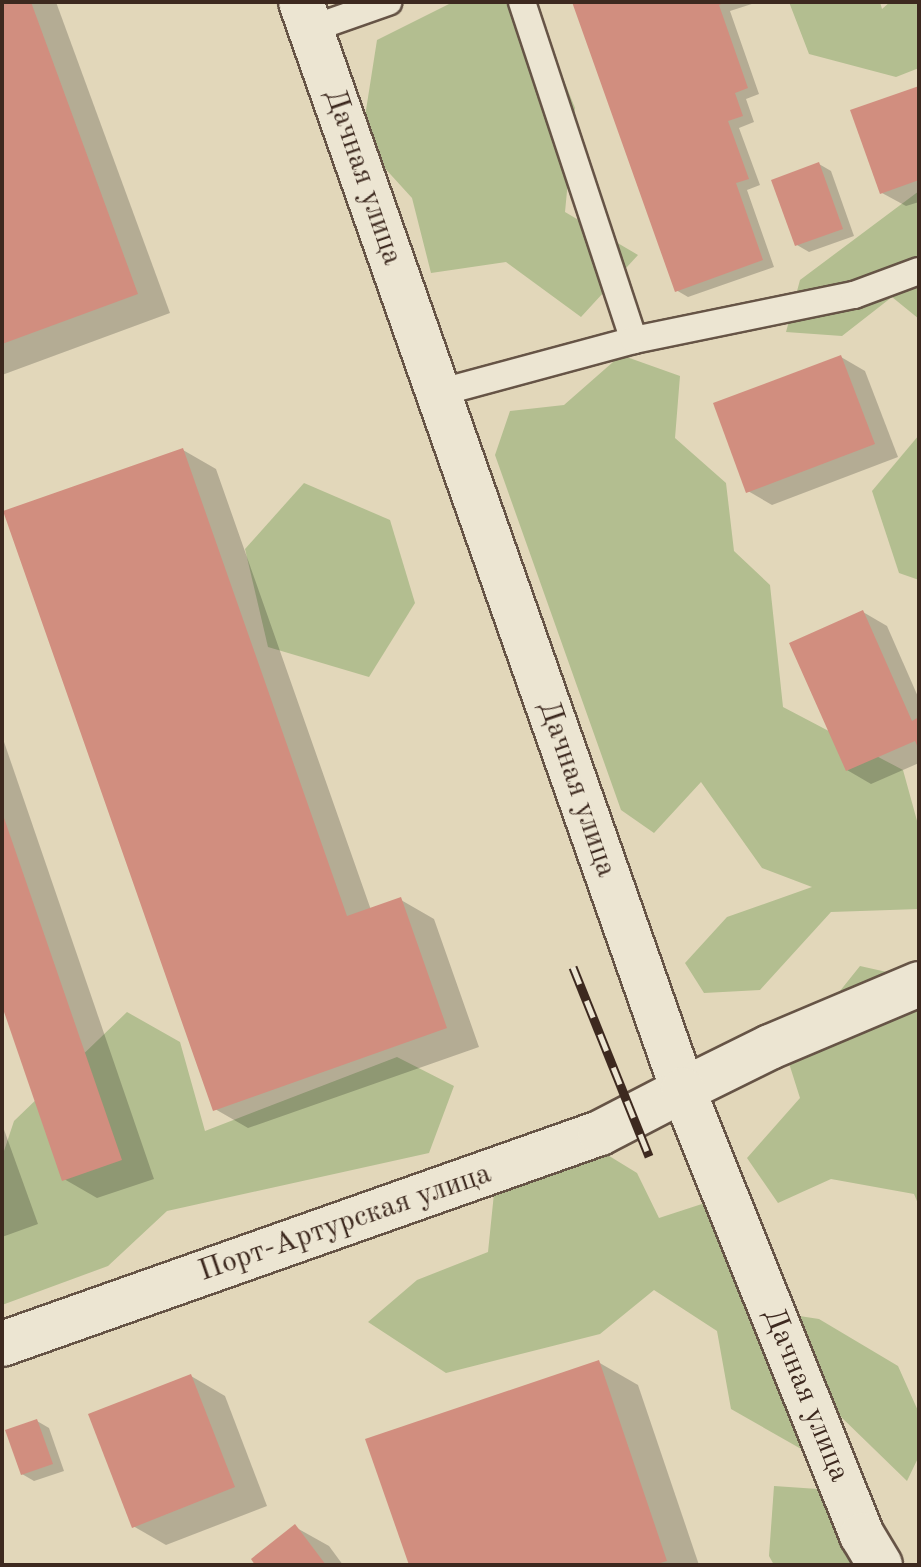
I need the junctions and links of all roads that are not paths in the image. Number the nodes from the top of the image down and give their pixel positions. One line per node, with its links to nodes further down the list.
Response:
1 (388, 2): 3 (lane)
2 (522, 2): 5 (lane)
3 (306, 16): 6 (street, Дачная улица)
4 (919, 271): 5 (lane)
5 (634, 340): 6 (lane)
6 (438, 393): 8 (street, Дачная улица)
7 (919, 984): 8 (street, Порт-Артурская улица)
8 (683, 1090): 9 (street, Порт-Артурская улица); 10 (street, Дачная улица)
9 (2, 1344)
10 (880, 1565)

